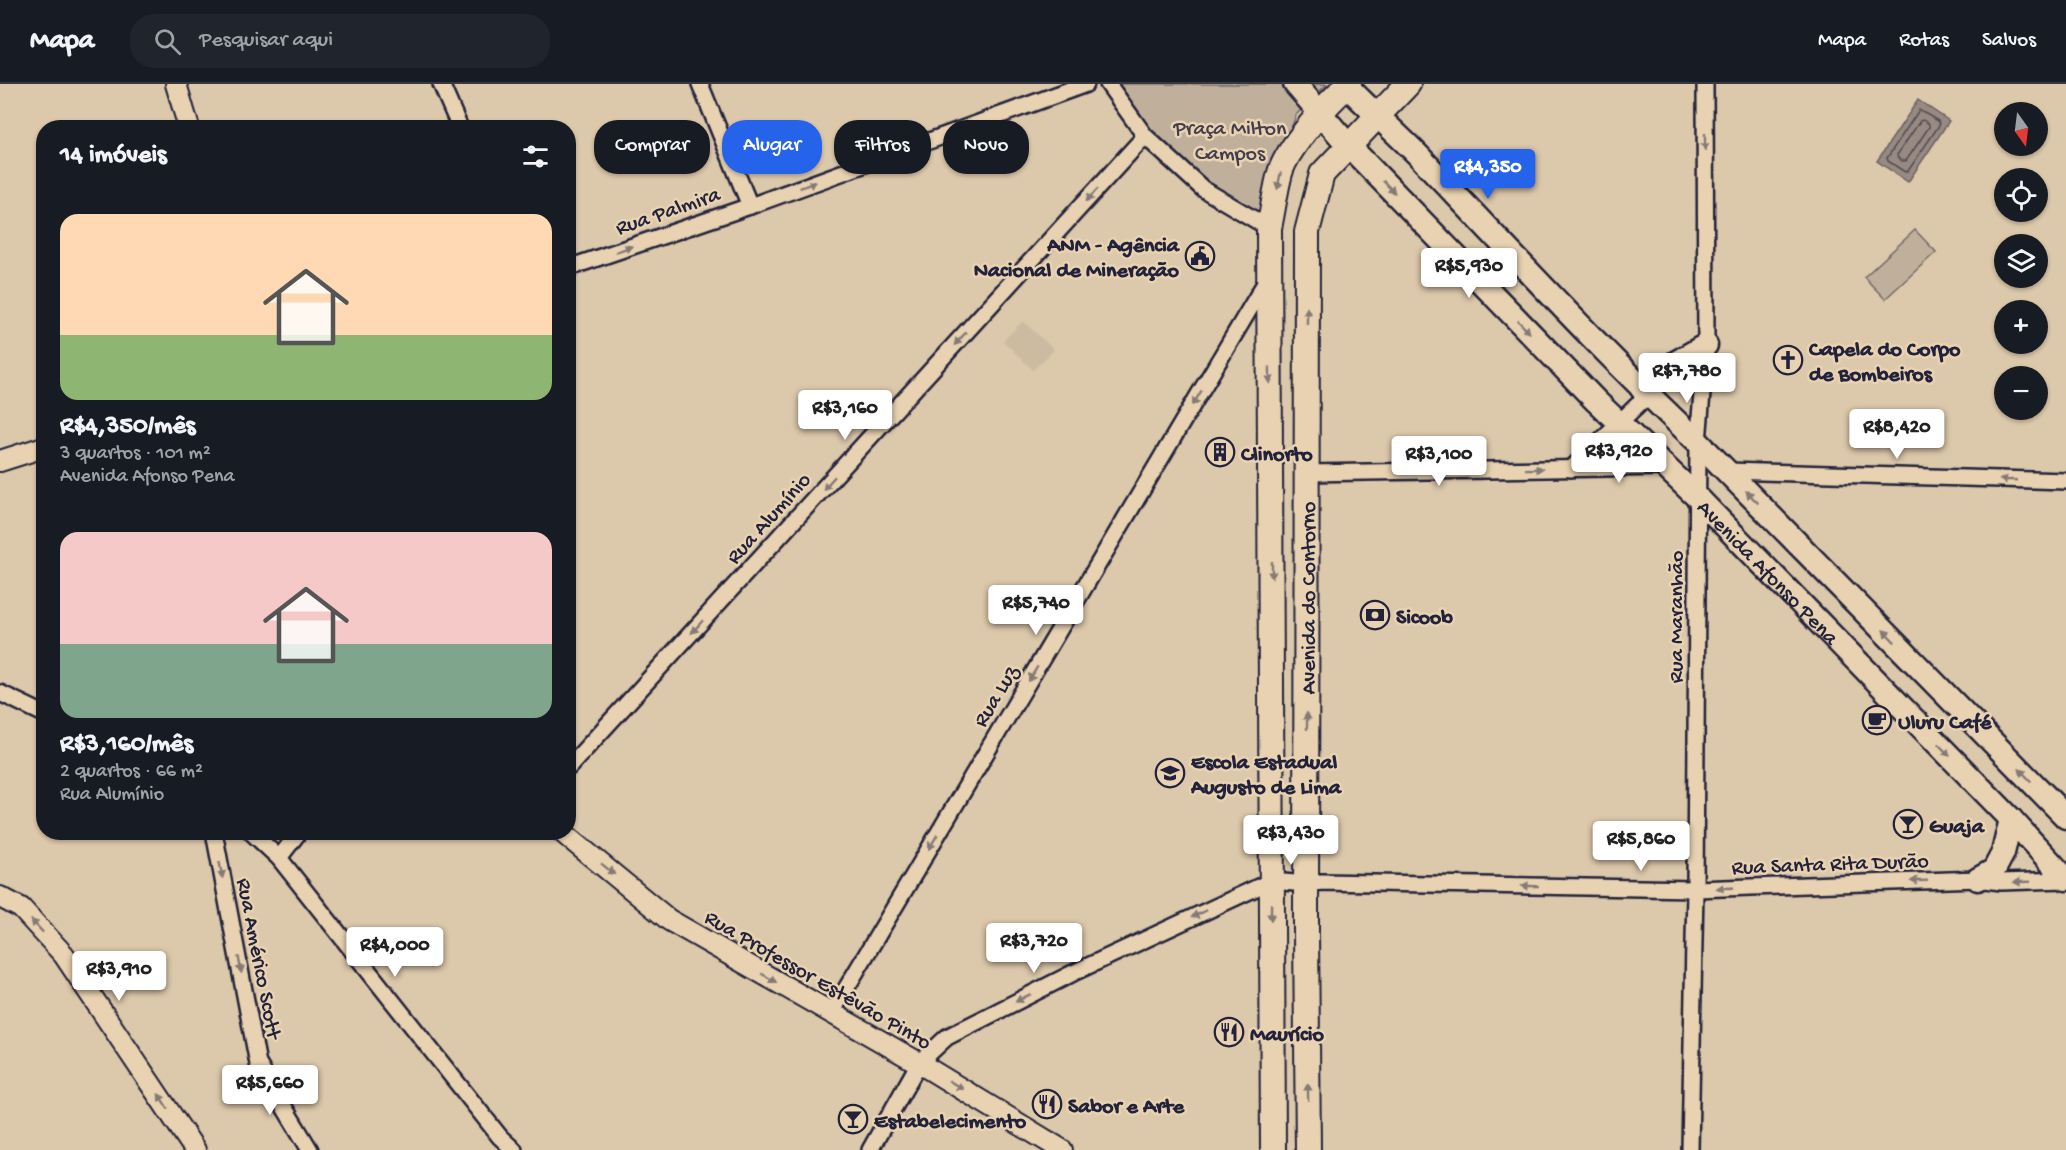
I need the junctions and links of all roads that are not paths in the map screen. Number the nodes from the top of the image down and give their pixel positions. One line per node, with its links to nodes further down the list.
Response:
1 (176, 84): 12 (street)
2 (441, 84): 13 (street)
3 (700, 84): 16 (street)
4 (1086, 84): 16 (street, Rua Palmira, one-way to 4)
5 (1108, 84): 14 (street)
6 (1295, 84): 10 (main road, Avenida Afonso Pena)
7 (1408, 84): 11 (main road, Avenida do Contorno)
8 (1705, 84): 20 (street, Rua Maranhão, one-way to 20)
9 (1347, 85): 10 (main road, Avenida do Contorno); 11 (main road, Avenida Afonso Pena)
10 (1320, 114): 15 (main road, Avenida Afonso Pena); 17 (main road, Avenida do Contorno, one-way to 17)
11 (1377, 115): 15 (main road, Avenida do Contorno); 21 (main road, Avenida Afonso Pena)
12 (187, 120)
13 (457, 120)
14 (1145, 136): 17 (street); 34 (street, Rua Alumínio, one-way to 34)
15 (1348, 145): 22 (main road, Avenida Afonso Pena, one-way to 22); 29 (main road, Avenida do Contorno, one-way to 15)
16 (750, 206): 18 (street, Rua Palmira, one-way to 16)
17 (1269, 228): 19 (main road, Avenida do Contorno)
18 (576, 265)
19 (1270, 276): 44 (main road, Avenida do Contorno, one-way to 44); 48 (street, Rua Luz, one-way to 48)
20 (1706, 345): 21 (main road); 23 (street, Rua Maranhão)
21 (1645, 392): 22 (street); 23 (main road, Avenida Afonso Pena)
22 (1620, 423): 26 (main road, Avenida Afonso Pena); 27 (street)
23 (1698, 442): 28 (main road, Avenida Afonso Pena); 31 (street, Rua Maranhão)
24 (36, 450): 25 (street)
25 (0, 461)
26 (1666, 467): 27 (street); 31 (main road, Avenida Afonso Pena)
27 (1571, 469): 29 (street, one-way to 27)
28 (1727, 471): 30 (street, one-way to 28); 35 (main road, Avenida Afonso Pena, one-way to 28)
29 (1307, 473): 45 (main road, Avenida do Contorno, one-way to 29)
30 (2066, 481)
31 (1697, 497): 36 (main road, Avenida Afonso Pena, one-way to 36); 46 (street, Rua Maranhão)
32 (0, 693): 33 (street)
33 (36, 710)
34 (576, 759)
35 (2066, 817)
36 (2011, 819): 42 (main road); 43 (main road, Avenida Afonso Pena)
37 (216, 840): 51 (street, Rua Américo Scott, one-way to 51)
38 (260, 840): 41 (street)
39 (293, 840): 41 (street)
40 (572, 840): 48 (street, Rua Professor Estêvão Pinto, one-way to 48)
41 (279, 858): 52 (street)
42 (1978, 879): 43 (street, Rua Santa Rita Durão, one-way to 42); 46 (street, Rua Santa Rita Durão, one-way to 46)
43 (2066, 880)
44 (1271, 881): 45 (street, Rua Santa Rita Durão); 49 (street, one-way to 49); 55 (main road, Avenida do Contorno, one-way to 55)
45 (1307, 884): 46 (street, Rua Santa Rita Durão, one-way to 45); 56 (main road, Avenida do Contorno, one-way to 45)
46 (1695, 889): 57 (street, Rua Maranhão)
47 (0, 897): 50 (street, one-way to 47)
48 (831, 1014): 49 (street, Rua Professor Estêvão Pinto)
49 (920, 1063): 53 (street); 54 (street, Rua Professor Estêvão Pinto, one-way to 54)
50 (195, 1150)
51 (310, 1150)
52 (514, 1150)
53 (870, 1150)
54 (1062, 1150)
55 (1273, 1150)
56 (1308, 1150)
57 (1690, 1150)

